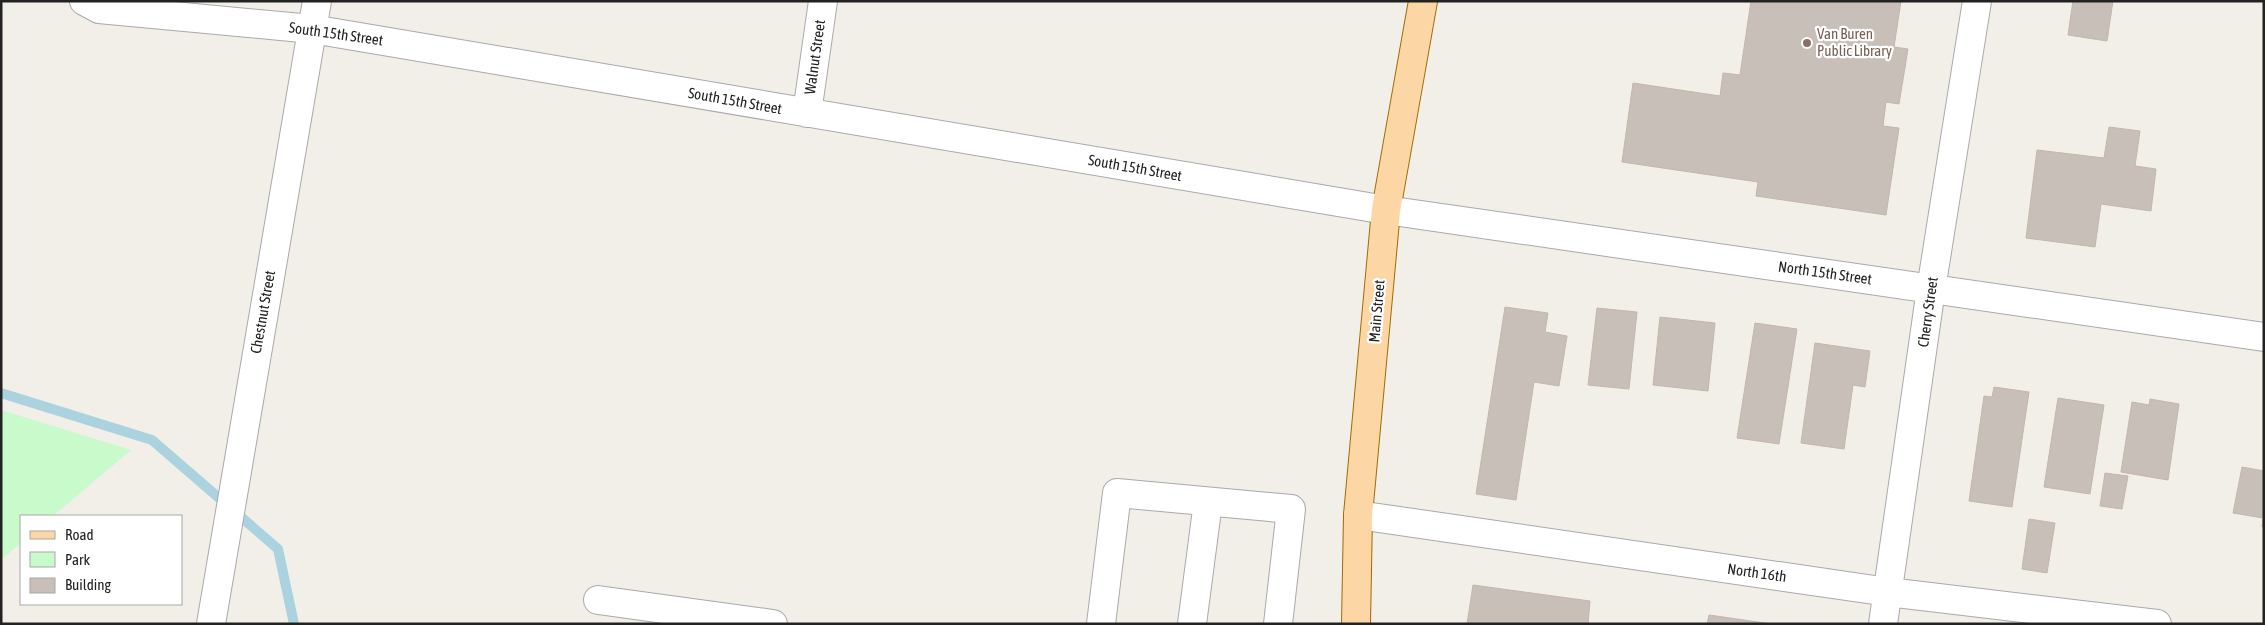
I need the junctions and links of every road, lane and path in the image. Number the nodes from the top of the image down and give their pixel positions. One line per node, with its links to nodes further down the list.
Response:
1 (84, 1): 6 (street, South 15th Street)
2 (317, 1): 6 (street, Chestnut Street)
3 (824, 1): 7 (street, Walnut Street)
4 (1423, 1): 8 (main road, Main Street)
5 (1977, 1): 9 (street, Cherry Street)
6 (312, 29): 7 (street, South 15th Street); 15 (street, Chestnut Street)
7 (807, 113): 8 (street, South 15th Street)
8 (1386, 210): 9 (street, North 15th Street); 12 (main road, Main Street)
9 (1931, 289): 10 (street, North 15th Street); 13 (street, Cherry Street)
10 (2264, 337)
11 (1208, 502): 17 (street); 18 (street); 19 (street)
12 (1358, 515): 13 (street, North 16th); 20 (main road, Main Street)
13 (1888, 592): 21 (street, Cherry Street); 22 (street, North 16th)
14 (598, 600): 16 (street)
15 (211, 624)
16 (773, 624)
17 (1101, 624)
18 (1192, 624)
19 (1278, 624)
20 (1356, 624)
21 (1883, 624)
22 (2157, 624)

